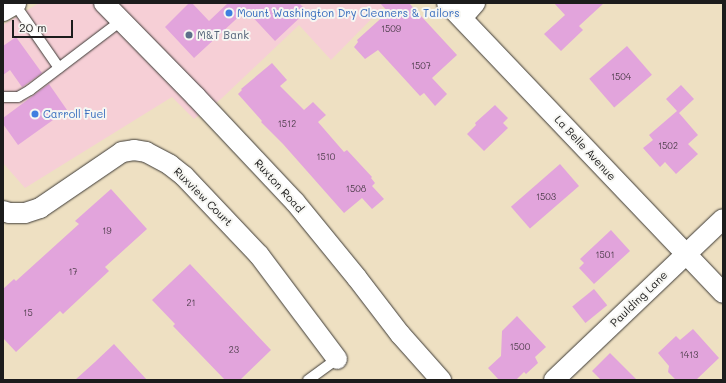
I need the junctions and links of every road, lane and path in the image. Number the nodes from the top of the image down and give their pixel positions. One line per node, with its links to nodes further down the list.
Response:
1 (14, 3): 5 (main road); 8 (lane)
2 (104, 3): 7 (street, Ruxton Road)
3 (447, 3): 6 (street, La Belle Avenue)
4 (475, 3): 6 (street)
5 (3, 10)
6 (462, 18): 12 (street, La Belle Avenue)
7 (121, 21): 8 (lane); 16 (street, Ruxton Road)
8 (59, 68): 9 (lane)
9 (3, 97)
10 (3, 211): 14 (street, Ruxview Court)
11 (723, 219): 12 (street, Paulding Lane)
12 (685, 255): 13 (street, La Belle Avenue); 17 (street, Paulding Lane)
13 (723, 293)
14 (338, 359): 15 (lane)
15 (308, 380)
16 (441, 380)
17 (554, 380)

